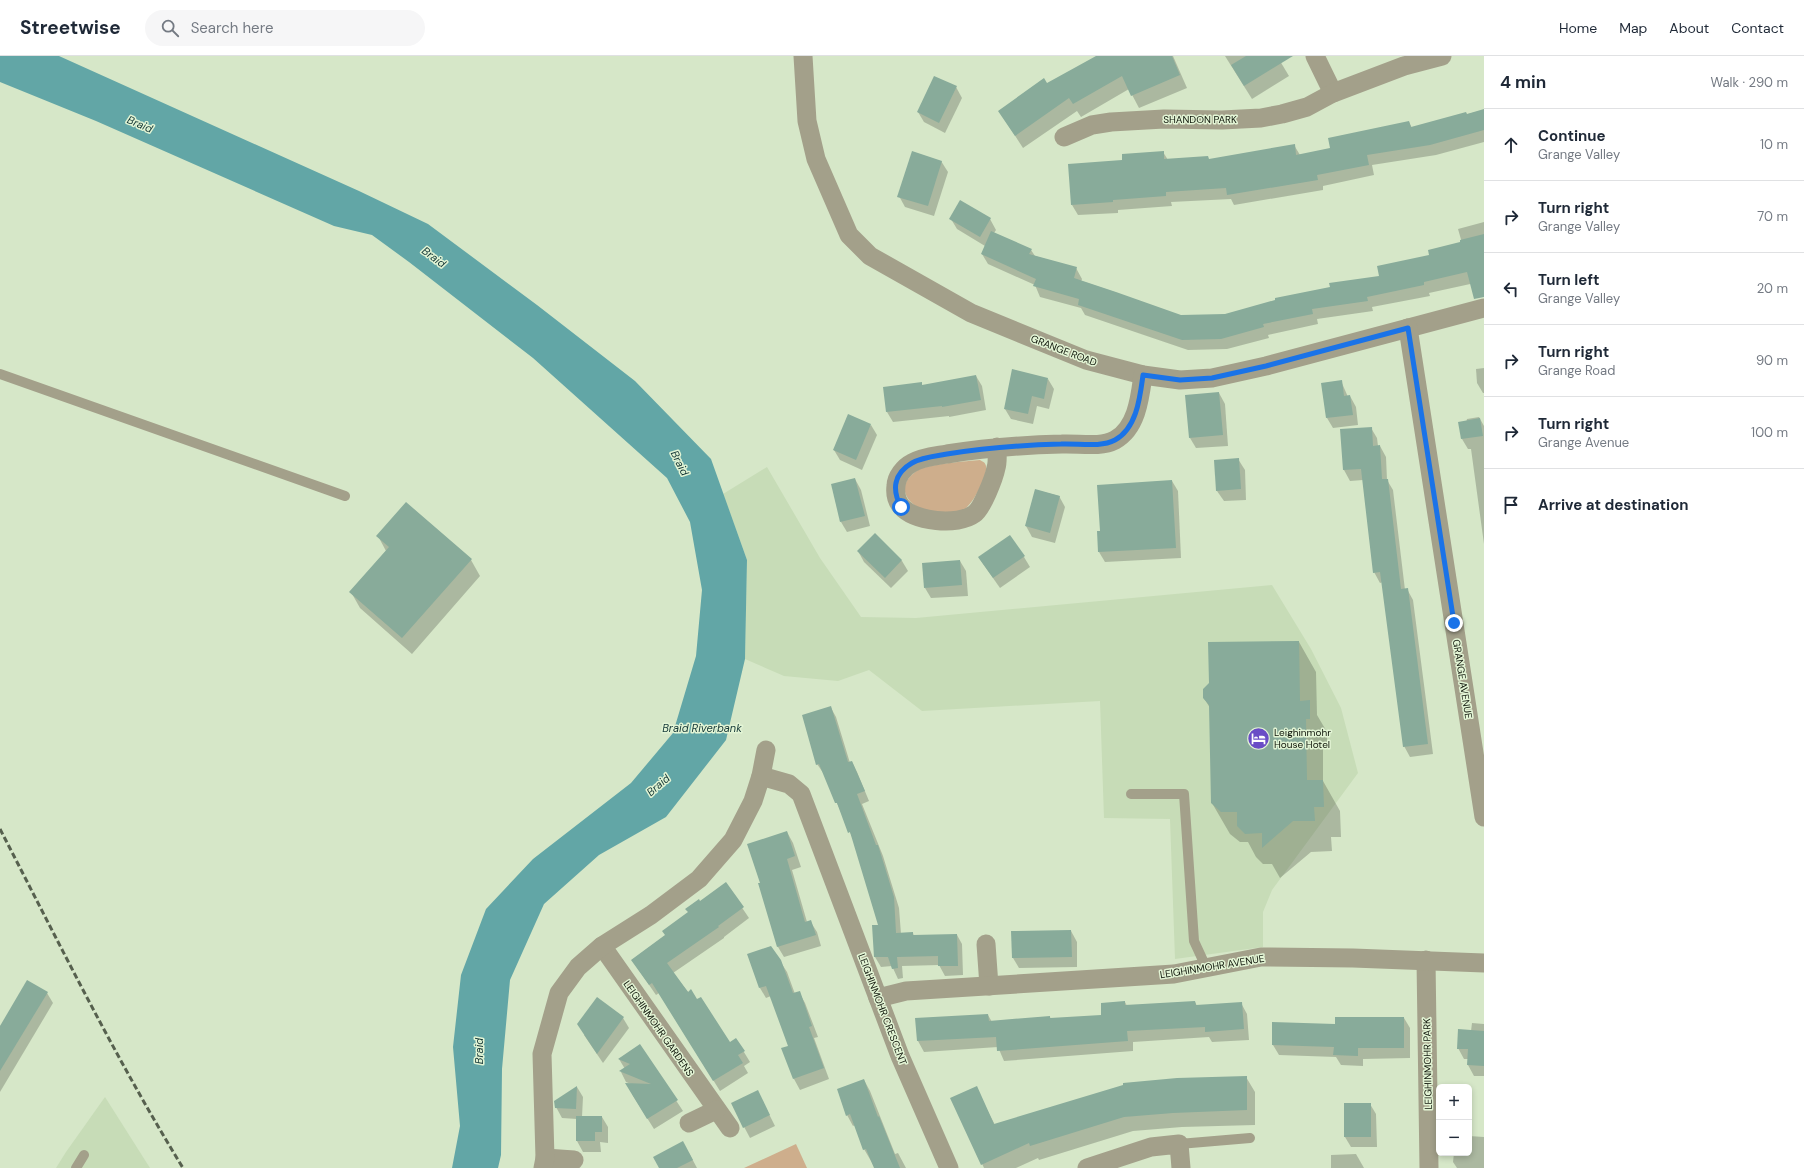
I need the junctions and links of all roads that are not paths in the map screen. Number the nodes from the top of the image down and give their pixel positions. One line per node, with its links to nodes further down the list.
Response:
1 (803, 56): 9 (street, GRANGE ROAD)
2 (1315, 56): 4 (street)
3 (1442, 56): 4 (street, SHANDON PARK)
4 (1334, 93): 5 (street, SHANDON PARK)
5 (1064, 137)
6 (1484, 308): 7 (street, GRANGE ROAD)
7 (1408, 328): 9 (street, GRANGE ROAD); 15 (street, GRANGE AVENUE)
8 (0, 374): 11 (lane)
9 (1143, 375): 10 (street)
10 (997, 447): 10 (street)
11 (345, 496)
12 (766, 750): 13 (street)
13 (761, 776): 17 (street); 22 (street, LEIGHINMOHR CRESCENT)
14 (1131, 794): 20 (lane)
15 (1484, 817)
16 (986, 944): 21 (street)
17 (602, 946): 23 (street, LEIGHINMOHR GARDENS); 30 (street)
18 (1426, 960): 19 (street, LEIGHINMOHR AVENUE); 20 (street, LEIGHINMOHR AVENUE); 35 (street, LEIGHINMOHR PARK)
19 (1484, 963)
20 (1206, 967): 21 (street, LEIGHINMOHR AVENUE)
21 (989, 986): 22 (street, LEIGHINMOHR AVENUE)
22 (878, 998): 32 (street, LEIGHINMOHR CRESCENT)
23 (716, 1110): 24 (street); 25 (street, LEIGHINMOHR GARDENS)
24 (689, 1123)
25 (730, 1128)
26 (1250, 1138): 27 (lane)
27 (1180, 1144): 33 (street); 34 (street)
28 (84, 1155): 31 (lane)
29 (574, 1160): 30 (street)
30 (544, 1163)
31 (76, 1168)
32 (949, 1168)
33 (1087, 1168)
34 (1181, 1168)
35 (1428, 1168)

